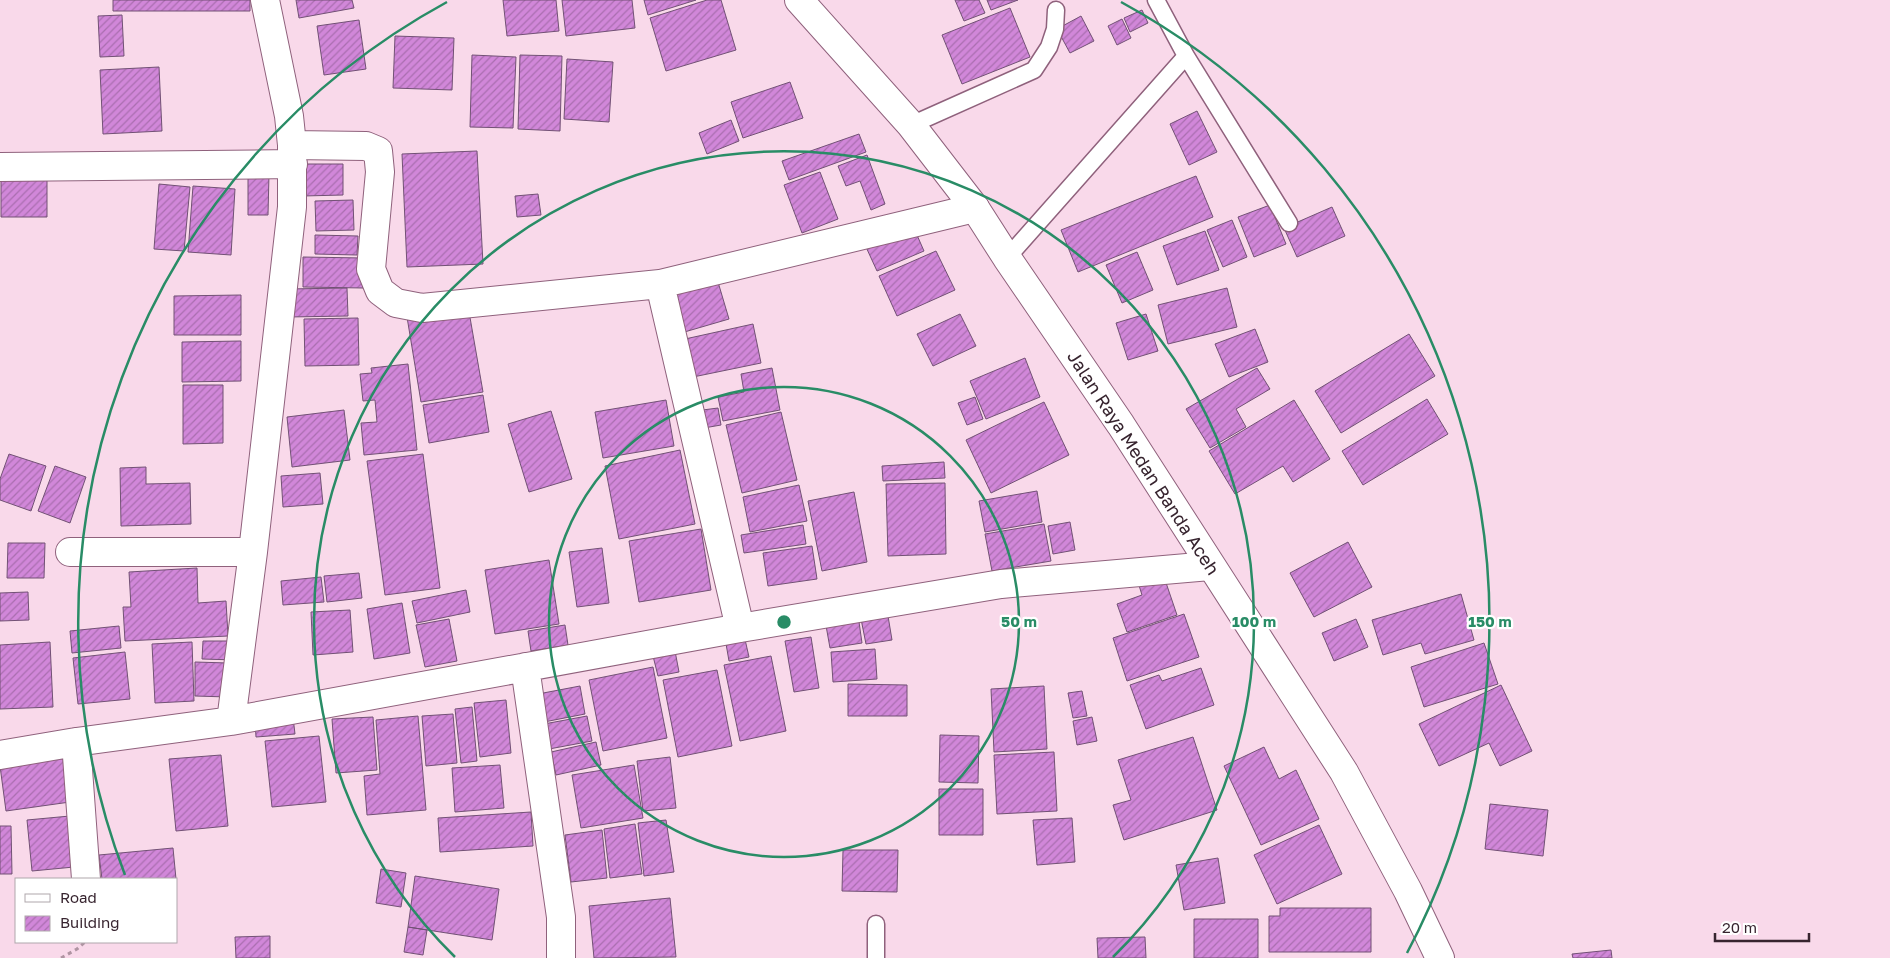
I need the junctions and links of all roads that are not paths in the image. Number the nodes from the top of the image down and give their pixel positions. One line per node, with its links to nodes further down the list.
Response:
1 (265, 0): 7 (main road)
2 (799, 0): 6 (main road, Jalan Raya Medan Banda Aceh)
3 (1156, 0): 5 (lane)
4 (1056, 10): 6 (lane)
5 (1186, 56): 10 (lane); 11 (lane)
6 (911, 125): 9 (main road, Jalan Raya Medan Banda Aceh)
7 (292, 154): 8 (main road); 12 (main road); 14 (main road)
8 (0, 167)
9 (975, 208): 11 (main road, Jalan Raya Medan Banda Aceh); 12 (main road)
10 (1289, 223)
11 (1007, 258): 15 (main road, Jalan Raya Medan Banda Aceh)
12 (660, 284): 16 (main road)
13 (70, 552): 14 (main road)
14 (253, 552): 18 (main road)
15 (1210, 566): 16 (main road); 25 (main road, Jalan Raya Medan Banda Aceh)
16 (740, 628): 17 (main road)
17 (525, 667): 18 (main road); 23 (main road)
18 (231, 722): 19 (main road)
19 (76, 742): 20 (main road); 21 (main road)
20 (0, 755)
21 (86, 878)
22 (876, 924): 24 (lane)
23 (561, 958)
24 (876, 958)
25 (1440, 958)

